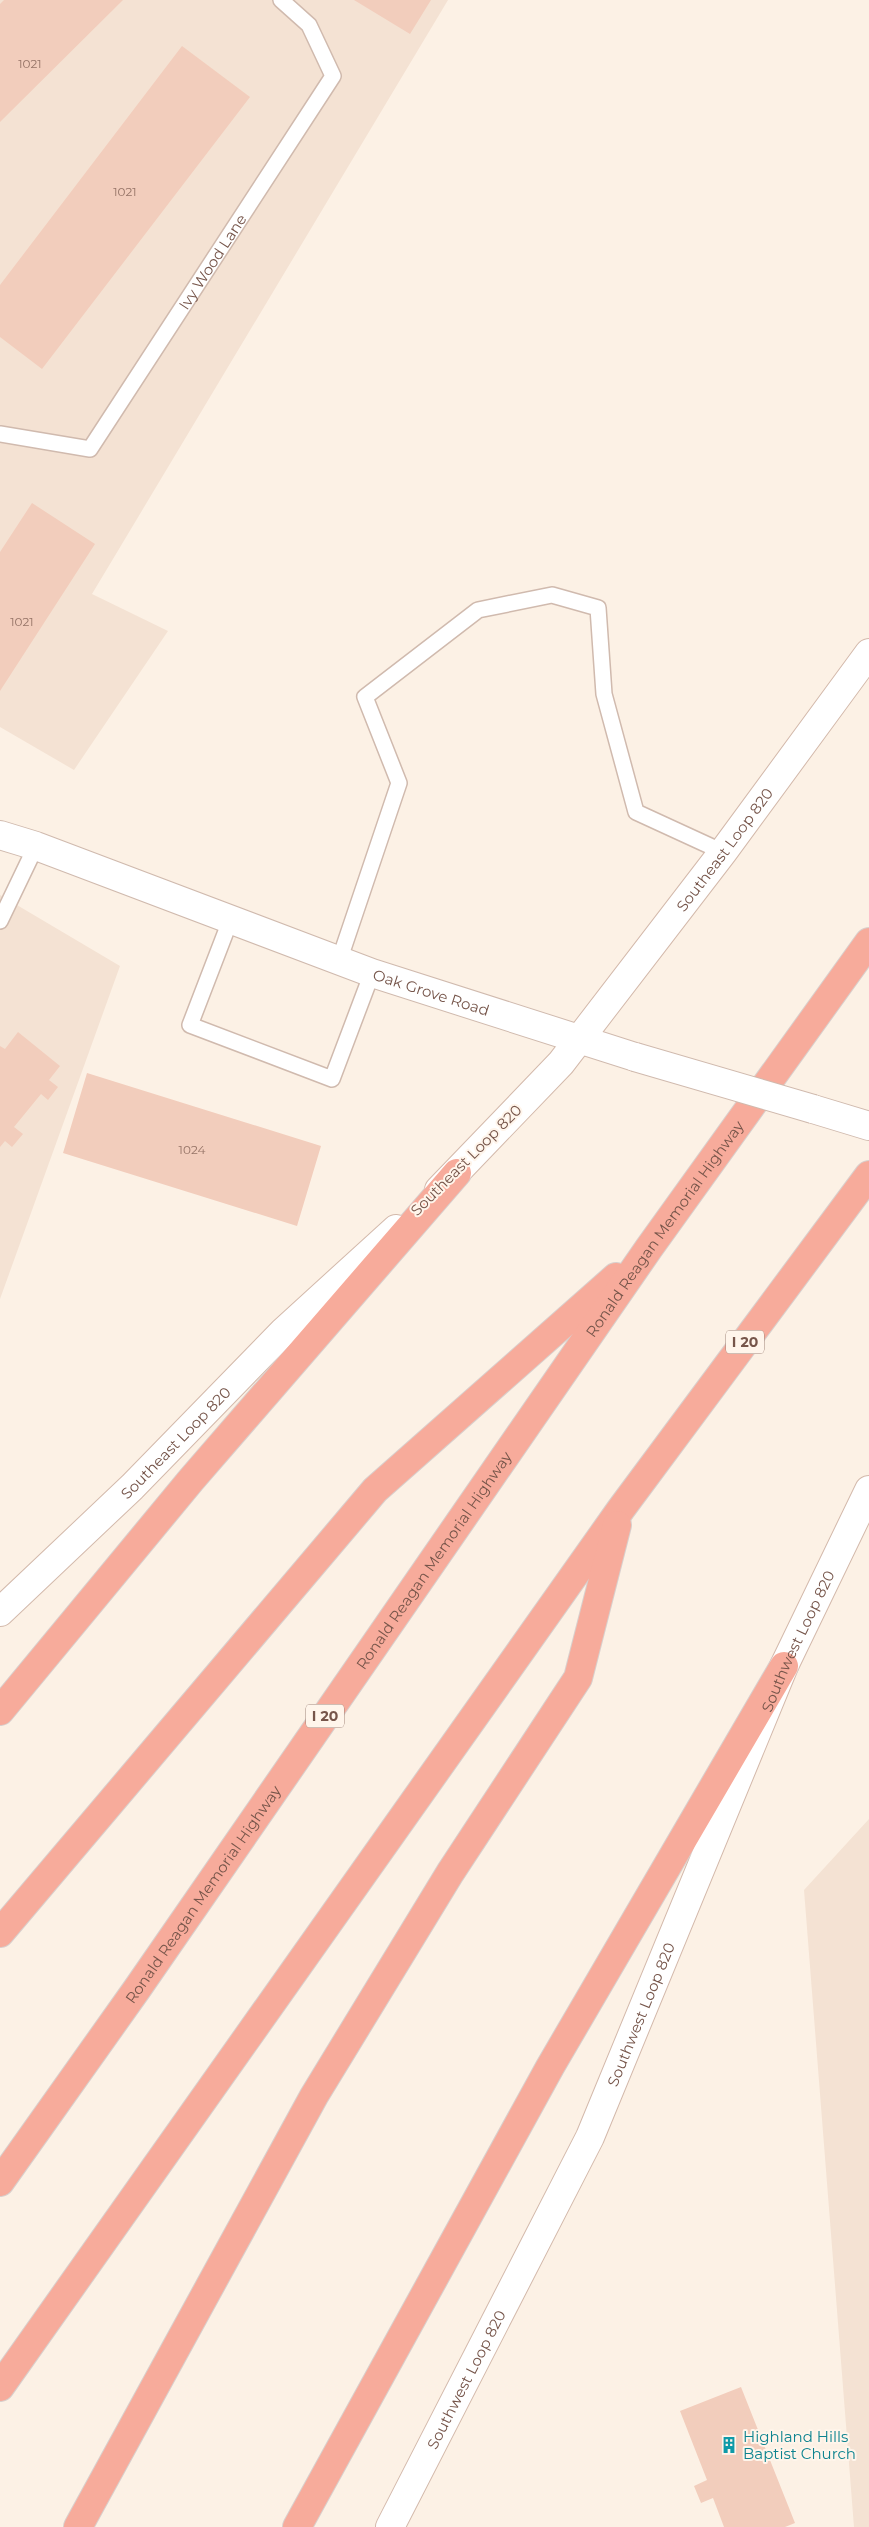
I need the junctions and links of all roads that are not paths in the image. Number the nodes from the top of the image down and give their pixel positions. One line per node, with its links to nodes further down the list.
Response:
1 (281, 0): 2 (lane, Ivy Wood Lane)
2 (0, 434)
3 (869, 653): 6 (main road, Southeast Loop 820)
4 (0, 835): 5 (main road, Oak Grove Road)
5 (36, 846): 7 (main road, Oak Grove Road); 8 (lane)
6 (723, 852): 10 (lane); 12 (main road, Southeast Loop 820)
7 (230, 921): 10 (main road, Oak Grove Road); 11 (lane)
8 (0, 922)
9 (869, 942): 16 (highway, Ronald Reagan Memorial Highway / I 20)
10 (339, 961): 11 (main road, Oak Grove Road)
11 (372, 973): 12 (main road, Oak Grove Road)
12 (578, 1040): 13 (main road, Oak Grove Road, bridge); 14 (main road, Southeast Loop 820)
13 (869, 1126)
14 (457, 1173): 19 (main road, Southeast Loop 820); 21 (highway)
15 (869, 1175): 18 (highway, I 20)
16 (648, 1248): 22 (highway); 23 (highway, Ronald Reagan Memorial Highway / I 20)
17 (869, 1490): 20 (main road, Southwest Loop 820)
18 (622, 1509): 24 (highway, I 20); 25 (highway)
19 (0, 1612)
20 (784, 1666): 26 (highway); 27 (main road, Southwest Loop 820)
21 (0, 1711)
22 (0, 1933)
23 (0, 2182)
24 (0, 2387)
25 (78, 2527)
26 (296, 2527)
27 (390, 2527)

